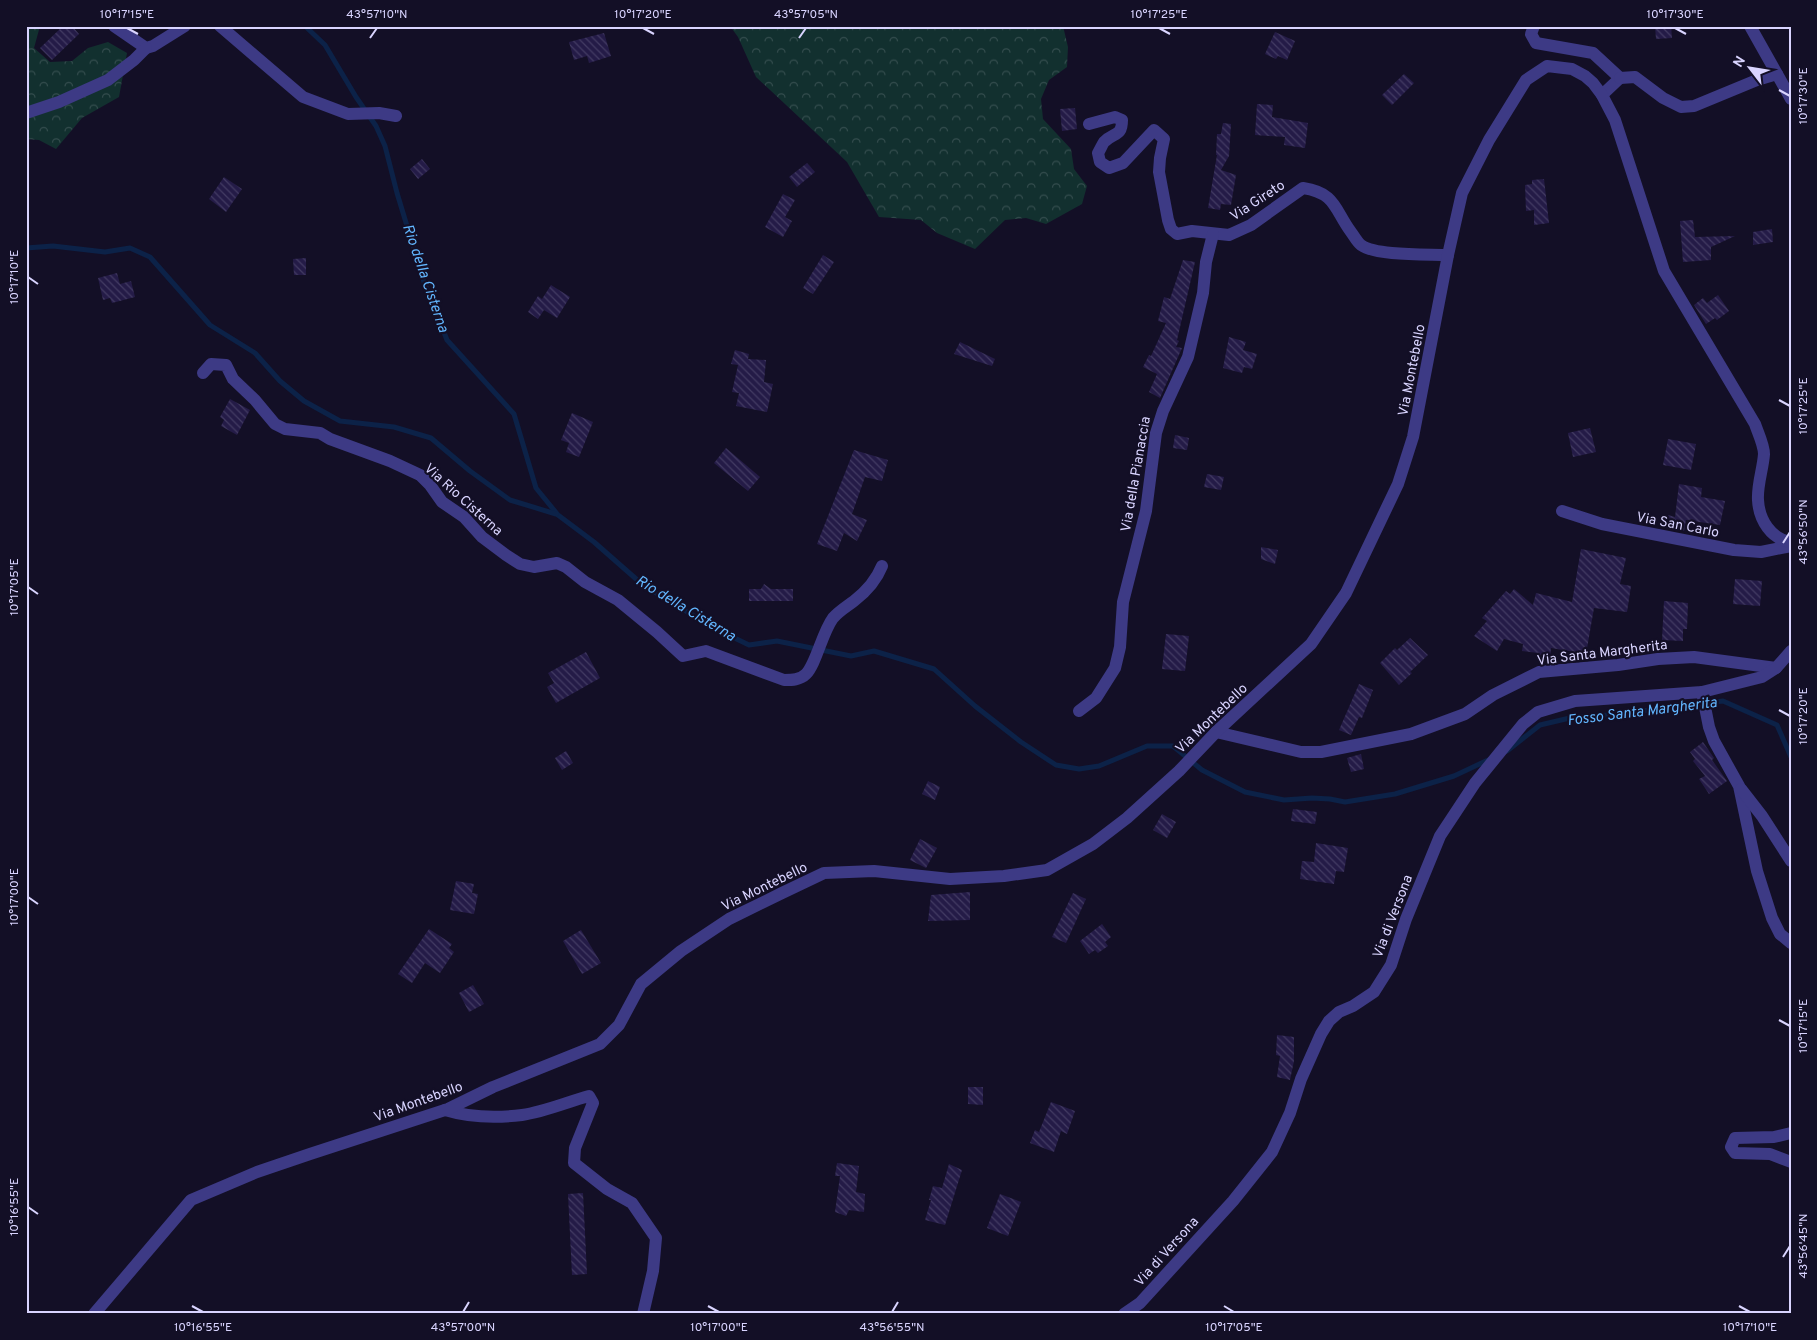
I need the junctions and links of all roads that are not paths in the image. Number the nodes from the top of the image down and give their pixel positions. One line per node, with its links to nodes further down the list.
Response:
1 (114, 26): 6 (street)
2 (185, 26): 6 (street)
3 (220, 26): 12 (street)
4 (1534, 26): 8 (street)
5 (1750, 26): 7 (street)
6 (146, 48): 11 (street)
7 (1777, 74): 8 (street); 10 (street)
8 (1620, 78): 9 (street)
9 (1602, 95): 15 (street, Via Montebello); 18 (street, Via Montebello)
10 (1791, 99)
11 (26, 113)
12 (396, 116)
13 (1088, 124): 14 (street, Via Gireto)
14 (1213, 234): 15 (street, Via Gireto); 24 (street, Via della Pianaccia)
15 (1448, 255): 25 (street, Via Montebello)
16 (203, 373): 20 (street, Via Rio Cisterna)
17 (1562, 511): 19 (street, Via San Carlo)
18 (1791, 542)
19 (1791, 546)
20 (882, 566)
21 (1791, 651): 22 (street)
22 (1776, 668): 23 (street, Via di Versona); 25 (street, Via Santa Margherita)
23 (1703, 701): 26 (street); 34 (street, Via di Versona)
24 (1079, 712)
25 (1216, 732): 29 (street, Via Montebello)
26 (1739, 786): 27 (street); 28 (street)
27 (1791, 861)
28 (1791, 944)
29 (445, 1110): 32 (street, Via Montebello); 33 (street)
30 (1791, 1133): 31 (street)
31 (1791, 1162)
32 (94, 1314)
33 (643, 1314)
34 (1124, 1314)

